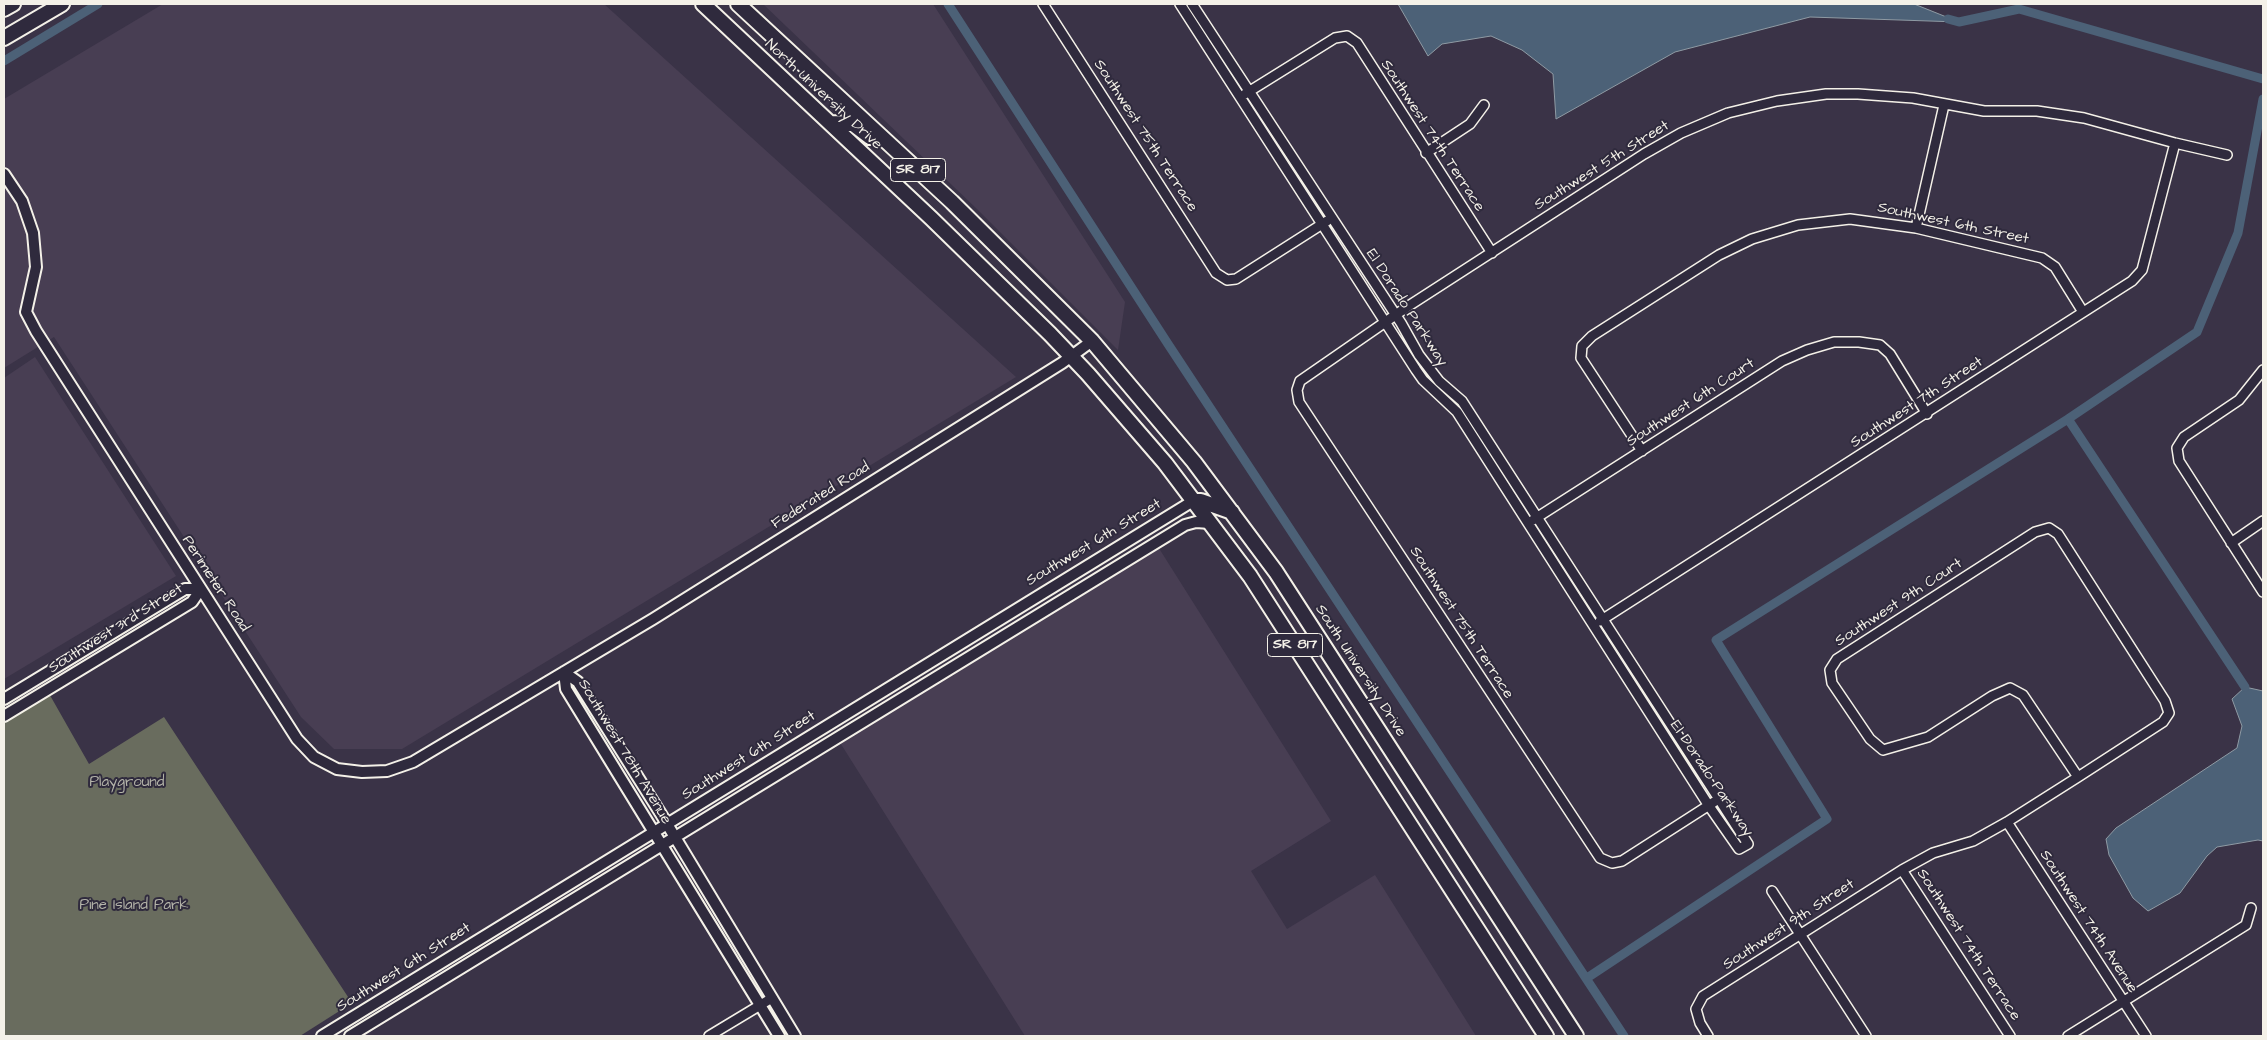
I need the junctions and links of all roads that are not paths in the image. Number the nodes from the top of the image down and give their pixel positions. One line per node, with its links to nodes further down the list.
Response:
1 (13, 4): 8 (main road)
2 (62, 4): 9 (main road)
3 (703, 4): 14 (main road, North University Drive / SR 817)
4 (738, 4): 22 (main road, North University Drive / SR 817)
5 (1043, 4): 20 (street, Southwest 75th Terrace)
6 (1180, 4): 11 (street, El Dorado Parkway)
7 (1192, 4): 10 (street, El Dorado Parkway)
8 (4, 9)
9 (4, 38)
10 (1249, 92): 11 (street); 16 (street, Southwest 74th Terrace); 19 (street, El Dorado Parkway)
11 (1240, 97): 20 (street, El Dorado Parkway)
12 (1484, 104): 16 (street)
13 (1944, 105): 15 (street, Southwest 5th Street); 21 (street); 23 (street, Southwest 5th Street)
14 (830, 123): 22 (main road); 28 (main road, North University Drive / SR 817)
15 (2175, 143): 17 (street, Southwest 5th Street); 24 (street, Southwest 7th Street)
16 (1426, 153): 23 (street, Southwest 74th Terrace)
17 (2227, 155)
18 (4, 174): 40 (street, Perimeter Road)
19 (1331, 219): 20 (street); 25 (street, El Dorado Parkway)
20 (1322, 224): 26 (street, El Dorado Parkway)
21 (1916, 228): 24 (street, Southwest 6th Street); 32 (street, Southwest 6th Street)
22 (994, 244): 27 (main road, North University Drive / SR 817)
23 (1492, 253): 25 (street, Southwest 5th Street)
24 (2083, 312): 31 (street, Southwest 7th Street)
25 (1395, 315): 26 (street, Southwest 5th Street); 35 (street, El Dorado Parkway)
26 (1385, 322): 30 (street, Southwest 5th Street); 38 (street, El Dorado Parkway)
27 (1092, 341): 28 (street, Federated Road); 34 (main road, South University Drive / SR 817)
28 (1072, 356): 33 (main road, SR 817); 46 (street, Federated Road)
29 (2263, 370): 39 (street)
30 (1296, 390): 51 (street, Southwest 75th Terrace)
31 (1927, 414): 32 (street, Southwest 6th Court); 42 (street, Southwest 7th Street)
32 (1642, 451): 35 (street, Southwest 6th Court)
33 (1192, 501): 34 (main road); 37 (main road, SR 817); 53 (street, Southwest 6th Street)
34 (1232, 512): 70 (main road, South University Drive / SR 817)
35 (1538, 517): 38 (street, Southwest 6th Court); 42 (street, El Dorado Parkway)
36 (2263, 521): 39 (street)
37 (1210, 523): 55 (street, Southwest 6th Street); 69 (main road, SR 817)
38 (1528, 523): 43 (street, El Dorado Parkway)
39 (2231, 543): 41 (street)
40 (201, 590): 44 (street, Southwest 3rd Street); 45 (street, Southwest 3rd Street); 46 (street, Perimeter Road)
41 (2263, 592)
42 (1603, 619): 43 (street, Southwest 7th Street); 50 (street, El Dorado Parkway)
43 (1594, 625): 51 (street, El Dorado Parkway)
44 (108, 636): 45 (street); 47 (street, Southwest 3rd Street)
45 (111, 652): 48 (street, Southwest 3rd Street)
46 (564, 672): 53 (street, Southwest 78th Avenue); 54 (street, Southwest 78th Avenue)
47 (4, 699)
48 (4, 716)
49 (2078, 777): 49 (street, Southwest 9th Court); 52 (street)
50 (1719, 799): 51 (street); 51 (street, El Dorado Parkway)
51 (1709, 806)
52 (2006, 822): 57 (street, Southwest 9th Street); 62 (street, Southwest 74th Avenue)
53 (667, 824): 54 (street, Southwest 6th Street); 55 (street, Southwest 78th Avenue)
54 (655, 832): 56 (street, Southwest 78th Avenue); 64 (street, Southwest 6th Street)
55 (675, 837): 56 (street, Southwest 6th Street); 61 (street, Southwest 78th Avenue)
56 (663, 844): 63 (street, Southwest 78th Avenue); 65 (street, Southwest 6th Street)
57 (1902, 870): 60 (street, Southwest 9th Street); 73 (street, Southwest 74th Terrace)
58 (1772, 890): 60 (street)
59 (2251, 908): 62 (street)
60 (1800, 934): 71 (street, Southwest 9th Street); 72 (street)
61 (772, 998): 63 (street); 68 (street, Southwest 78th Avenue)
62 (2124, 1001): 74 (street); 75 (street, Southwest 74th Avenue)
63 (759, 1006): 66 (street); 67 (street, Southwest 78th Avenue)
64 (322, 1036)
65 (350, 1036)
66 (709, 1036)
67 (778, 1036)
68 (795, 1036)
69 (1546, 1036)
70 (1576, 1036)
71 (1708, 1036)
72 (1866, 1036)
73 (2010, 1036)
74 (2068, 1036)
75 (2146, 1036)

